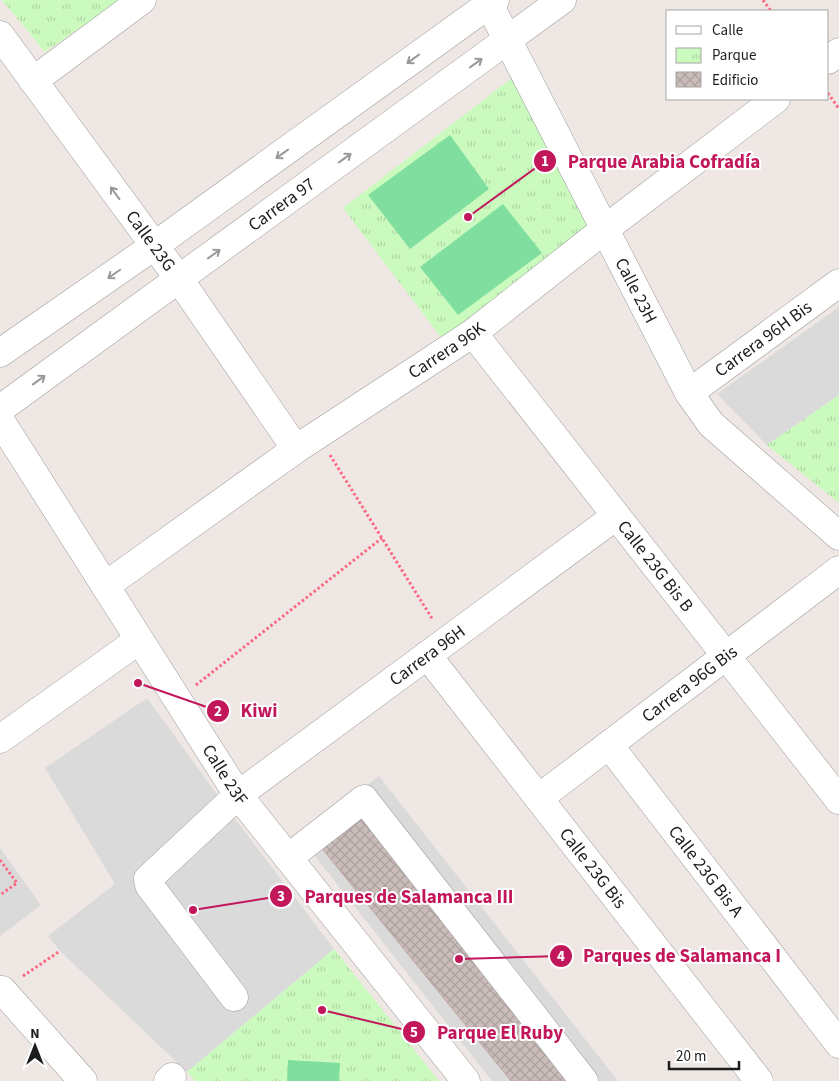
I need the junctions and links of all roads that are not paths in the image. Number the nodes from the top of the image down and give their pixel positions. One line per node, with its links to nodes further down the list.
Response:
1 (142, 0): 6 (street)
2 (562, 0): 5 (street, Carrera 97)
3 (492, 2): 5 (street, Calle 23H); 9 (street, one-way to 9)
4 (0, 36): 6 (street, Calle 23G)
5 (507, 40): 8 (street, Calle 23H); 10 (street, Carrera 97, one-way to 5)
6 (33, 81): 9 (street, Calle 23G, one-way to 6)
7 (775, 100): 8 (street, Carrera 96K)
8 (605, 229): 12 (street, Carrera 96K); 14 (street, Calle 23H)
9 (154, 246): 10 (street, Calle 23G); 13 (street, one-way to 13)
10 (179, 279): 15 (street, Carrera 97, one-way to 10); 17 (street, Calle 23G)
11 (839, 283): 14 (street, Carrera 96H Bis)
12 (473, 333): 17 (street, Carrera 96K); 18 (street, Calle 23G Bis B)
13 (0, 353)
14 (689, 393): 19 (street, Calle 23H)
15 (0, 409)
16 (0, 420): 21 (street, Calle 23F)
17 (307, 442): 21 (street, Carrera 96K)
18 (616, 516): 23 (street, Carrera 96H); 24 (street, Calle 23G Bis B)
19 (839, 536)
20 (839, 570): 24 (street, Carrera 96G Bis)
21 (105, 586): 22 (street, Calle 23F)
22 (140, 640): 25 (street); 27 (street, Calle 23F)
23 (437, 649): 27 (street, Carrera 96H); 28 (street, Calle 23G Bis)
24 (726, 656): 26 (street, Carrera 96G Bis); 29 (street, Calle 23G Bis B)
25 (0, 739)
26 (609, 745): 28 (street, Carrera 96G Bis); 33 (street, Calle 23G Bis A)
27 (238, 795): 30 (street, Calle 23F); 32 (street, Carrera 96H)
28 (539, 798): 37 (street, Calle 23G Bis)
29 (839, 800)
30 (288, 858): 35 (street, Calle 23F); 36 (street)
31 (2, 990): 34 (street)
32 (234, 997)
33 (839, 1044)
34 (83, 1081)
35 (466, 1081)
36 (584, 1081)
37 (759, 1081)

